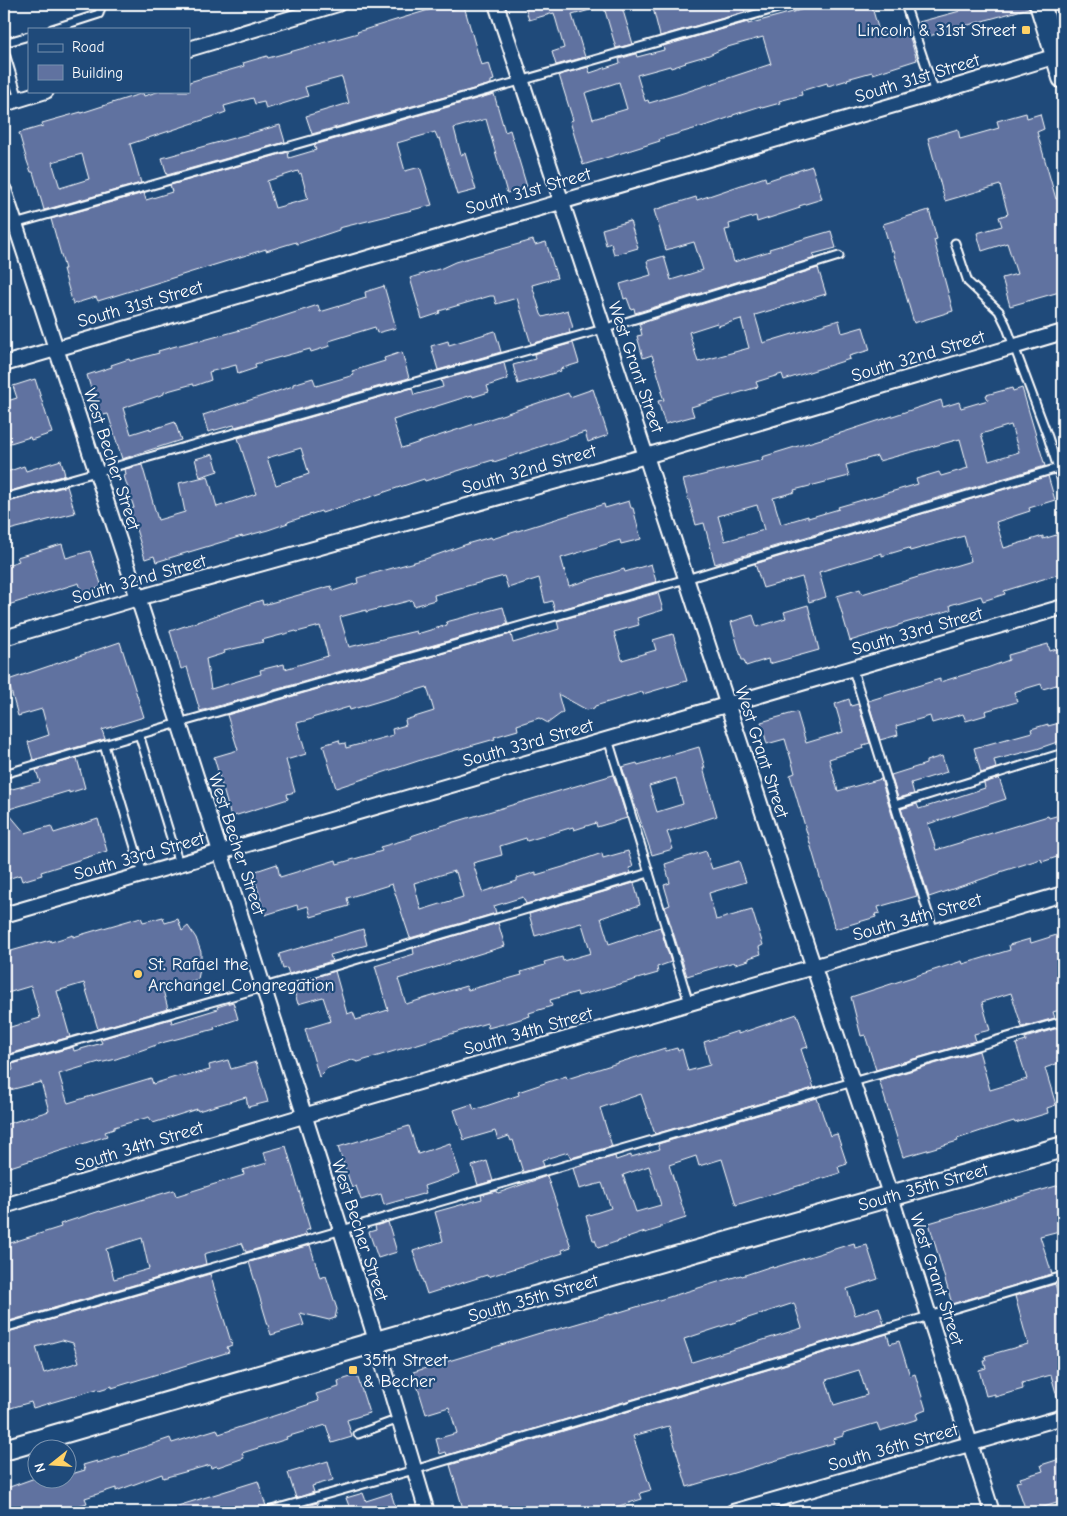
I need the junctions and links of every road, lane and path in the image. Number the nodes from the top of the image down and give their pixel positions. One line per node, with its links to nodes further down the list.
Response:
1 (102, 4): 7 (lane)
2 (338, 4): 10 (street)
3 (496, 4): 14 (street, West Grant Street)
4 (792, 4): 14 (lane)
5 (905, 4): 16 (lane)
6 (1040, 4): 12 (main road)
7 (55, 28)
8 (28, 36): 9 (lane)
9 (4, 43)
10 (190, 49)
11 (4, 50): 17 (lane)
12 (1060, 55): 13 (main road); 16 (street, South 31st Street)
13 (1063, 78)
14 (522, 80): 20 (street, West Grant Street); 21 (lane)
15 (43, 92): 17 (street)
16 (935, 93): 20 (street, South 31st Street)
17 (19, 99): 18 (street)
18 (4, 104)
19 (4, 190): 21 (street, West Becher Street)
20 (561, 201): 24 (street, West Grant Street); 27 (street, South 31st Street)
21 (9, 225): 27 (street, West Becher Street)
22 (955, 243): 26 (lane)
23 (839, 256): 24 (lane)
24 (603, 329): 29 (street, West Grant Street); 31 (lane)
25 (1063, 332): 26 (street, South 32nd Street)
26 (1015, 346): 29 (street, South 32nd Street); 30 (lane)
27 (56, 348): 28 (street, South 31st Street); 31 (street, West Becher Street)
28 (4, 364)
29 (646, 456): 34 (street, West Grant Street); 35 (street, South 32nd Street)
30 (1058, 468): 32 (lane); 34 (lane)
31 (96, 471): 33 (lane); 35 (street, West Becher Street)
32 (1063, 482)
33 (4, 498)
34 (686, 579): 39 (street, West Grant Street); 40 (lane)
35 (138, 598): 37 (street, South 32nd Street); 40 (street, West Becher Street)
36 (1063, 607): 38 (street, South 33rd Street)
37 (4, 638)
38 (853, 670): 39 (street, South 33rd Street); 46 (lane)
39 (727, 706): 42 (street, South 33rd Street); 54 (street, West Grant Street)
40 (179, 723): 41 (lane); 47 (street, West Becher Street)
41 (139, 734): 43 (lane); 48 (lane)
42 (608, 739): 47 (street, South 33rd Street); 49 (lane)
43 (104, 745): 45 (lane); 50 (lane)
44 (1063, 753): 46 (lane)
45 (4, 774)
46 (895, 805): 53 (lane)
47 (220, 852): 48 (street, South 33rd Street); 55 (street, West Becher Street)
48 (179, 864): 50 (street, South 33rd Street)
49 (649, 873): 55 (lane); 56 (lane)
50 (143, 874): 52 (street, South 33rd Street)
51 (1063, 894): 53 (street, South 34th Street)
52 (4, 915)
53 (934, 932): 54 (street, South 34th Street)
54 (814, 966): 56 (street, South 34th Street); 59 (street, West Grant Street)
55 (264, 987): 58 (lane); 60 (street, West Becher Street)
56 (689, 1003): 60 (street, South 34th Street)
57 (1063, 1021): 59 (lane)
58 (4, 1061)
59 (853, 1081): 62 (street, West Grant Street); 64 (lane)
60 (304, 1116): 63 (street, South 34th Street); 64 (street, West Becher Street)
61 (1063, 1147): 62 (main road, South 35th Street)
62 (891, 1197): 66 (street, West Grant Street); 68 (main road, South 35th Street)
63 (4, 1206)
64 (340, 1229): 67 (lane); 68 (street, West Becher Street)
65 (1063, 1276): 66 (lane)
66 (930, 1315): 72 (street, West Grant Street); 74 (lane)
67 (4, 1328)
68 (376, 1342): 70 (street, West Becher Street); 73 (main road, South 35th Street)
69 (1063, 1418): 72 (street, South 36th Street)
70 (399, 1419): 71 (lane); 74 (street, West Becher Street)
71 (358, 1434)
72 (970, 1445): 77 (street, South 36th Street); 78 (street, West Grant Street)
73 (4, 1450)
74 (414, 1470): 75 (lane); 76 (street, West Becher Street)
75 (264, 1512)
76 (427, 1512)
77 (733, 1512)
78 (992, 1512)

